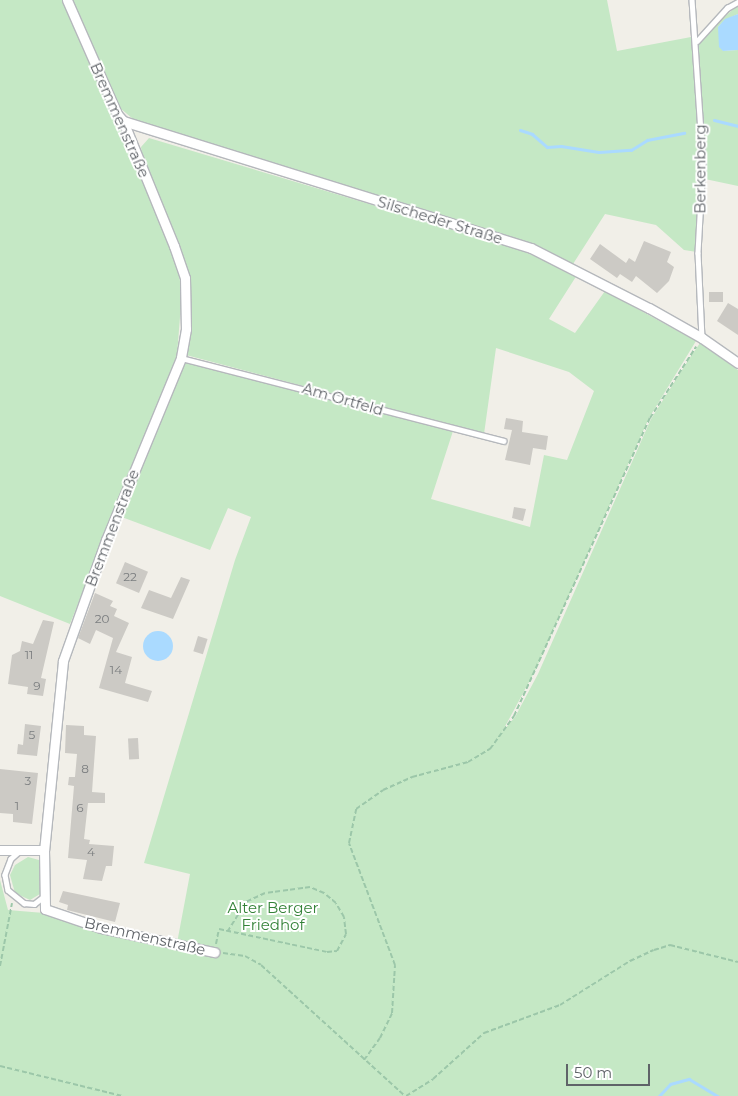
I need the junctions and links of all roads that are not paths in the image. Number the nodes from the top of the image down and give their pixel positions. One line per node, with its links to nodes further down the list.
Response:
1 (67, 0): 5 (street, Bremmenstraße)
2 (692, 0): 4 (lane, Berkenberg)
3 (738, 2): 4 (lane)
4 (697, 41): 6 (lane, Berkenberg)
5 (123, 121): 6 (street, Silscheder Straße); 7 (street, Bremmenstraße)
6 (702, 338): 8 (street, Silscheder Straße)
7 (181, 358): 9 (lane, Am Ortfeld); 12 (street, Bremmenstraße)
8 (738, 363)
9 (504, 441)
10 (22, 849): 11 (street); 12 (street); 13 (lane)
11 (0, 850)
12 (44, 850): 13 (street, Bremmenstraße)
13 (44, 896): 14 (street, Bremmenstraße)
14 (214, 952)

